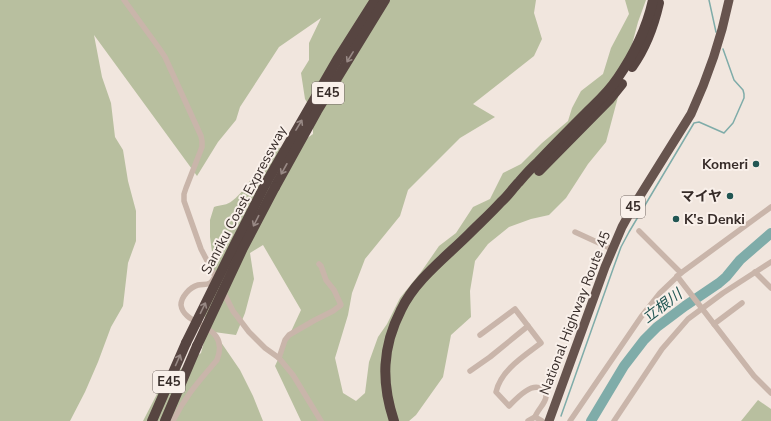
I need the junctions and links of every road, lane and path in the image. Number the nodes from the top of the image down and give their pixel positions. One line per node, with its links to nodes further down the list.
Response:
1 (124, 0): 20 (street)
2 (371, 0): 9 (highway)
3 (376, 0): 9 (highway, Sanriku Coast Expressway / E45)
4 (385, 0): 9 (highway, Sanriku Coast Expressway / E45)
5 (388, 0): 9 (highway)
6 (652, 0): 11 (highway)
7 (659, 0): 11 (highway)
8 (729, 0): 15 (highway, National Highway Route 45 / 45)
9 (360, 32): 10 (highway, Sanriku Coast Expressway / E45)
10 (270, 185): 31 (highway, Sanriku Coast Expressway / E45, one-way to 10, bridge); 32 (highway, Sanriku Coast Expressway / E45, one-way to 32, bridge)
11 (502, 202): 35 (highway)
12 (771, 207): 19 (street)
13 (639, 231): 19 (street)
14 (575, 232): 15 (street)
15 (612, 249): 38 (highway, National Highway Route 45 / 45)
16 (771, 262): 18 (street)
17 (319, 264): 27 (street)
18 (755, 272): 21 (street); 23 (street)
19 (679, 274): 23 (street); 39 (street)
20 (215, 276): 27 (street); 33 (street)
21 (771, 288)
22 (742, 303): 24 (street)
23 (701, 306): 24 (street); 40 (street)
24 (714, 324): 29 (street)
25 (528, 326): 26 (street); 28 (street); 30 (street)
26 (480, 336)
27 (278, 358): 34 (street)
28 (470, 371)
29 (771, 393)
30 (535, 417): 36 (street); 37 (street)
31 (152, 421)
32 (166, 421)
33 (173, 421)
34 (322, 421)
35 (394, 421)
36 (528, 421)
37 (542, 421)
38 (549, 421)
39 (570, 421)
40 (614, 421)

